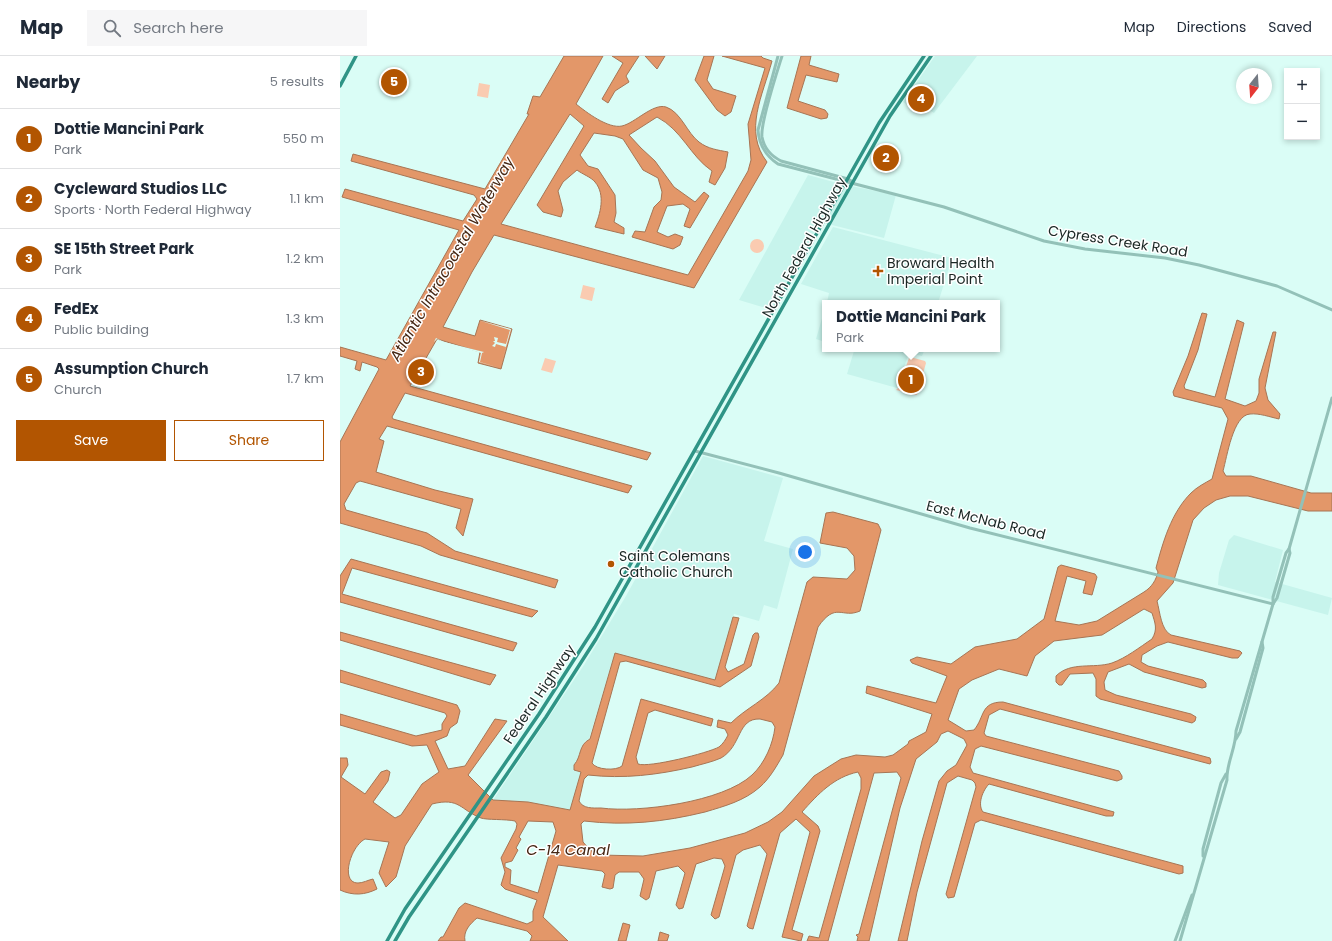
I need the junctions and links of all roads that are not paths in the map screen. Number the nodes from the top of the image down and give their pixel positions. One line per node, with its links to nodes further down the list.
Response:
1 (356, 56): 9 (main road)
2 (778, 56): 6 (street)
3 (782, 56): 6 (street)
4 (924, 56): 7 (main road, North Federal Highway)
5 (931, 56): 8 (main road, North Federal Highway)
6 (778, 64): 12 (street, Cypress Creek Road)
7 (916, 67): 8 (main road); 10 (main road, North Federal Highway)
8 (915, 77): 11 (main road, North Federal Highway)
9 (340, 86)
10 (890, 105): 11 (main road); 12 (main road, North Federal Highway)
11 (890, 116): 13 (main road, North Federal Highway)
12 (847, 181): 13 (street, Cypress Creek Road); 14 (main road, North Federal Highway)
13 (853, 182): 15 (main road, North Federal Highway); 19 (street, Cypress Creek Road)
14 (820, 229): 15 (main road); 16 (main road, North Federal Highway)
15 (822, 238): 18 (main road, North Federal Highway)
16 (797, 270): 17 (main road, North Federal Highway); 18 (main road)
17 (793, 276): 18 (main road); 20 (main road, North Federal Highway)
18 (797, 283): 22 (main road, North Federal Highway)
19 (1332, 310)
20 (733, 384): 21 (main road, North Federal Highway); 22 (main road)
21 (728, 393): 24 (main road); 25 (main road, North Federal Highway)
22 (734, 395): 24 (main road, North Federal Highway)
23 (1332, 398): 31 (street)
24 (729, 404): 26 (main road, North Federal Highway)
25 (695, 451): 26 (street, East McNab Road); 27 (main road, Federal Highway)
26 (702, 452): 29 (main road, Federal Highway); 31 (street, East McNab Road)
27 (663, 508): 28 (main road, Federal Highway); 29 (main road)
28 (658, 516): 30 (main road); 32 (main road, Federal Highway)
29 (663, 520): 30 (main road, Federal Highway)
30 (659, 528): 33 (main road, Federal Highway)
31 (1273, 604): 40 (street)
32 (580, 652): 33 (main road); 34 (main road, Federal Highway)
33 (581, 663): 35 (main road, Federal Highway)
34 (573, 664): 35 (main road); 36 (main road, Federal Highway)
35 (574, 673): 38 (main road, Federal Highway)
36 (516, 748): 37 (main road, Federal Highway); 38 (main road)
37 (511, 756): 39 (main road); 41 (main road, Federal Highway)
38 (516, 760): 39 (main road, Federal Highway)
39 (510, 769): 42 (main road, Federal Highway)
40 (1193, 893): 43 (street); 44 (street)
41 (386, 941)
42 (395, 941)
43 (1175, 941)
44 (1180, 941)

